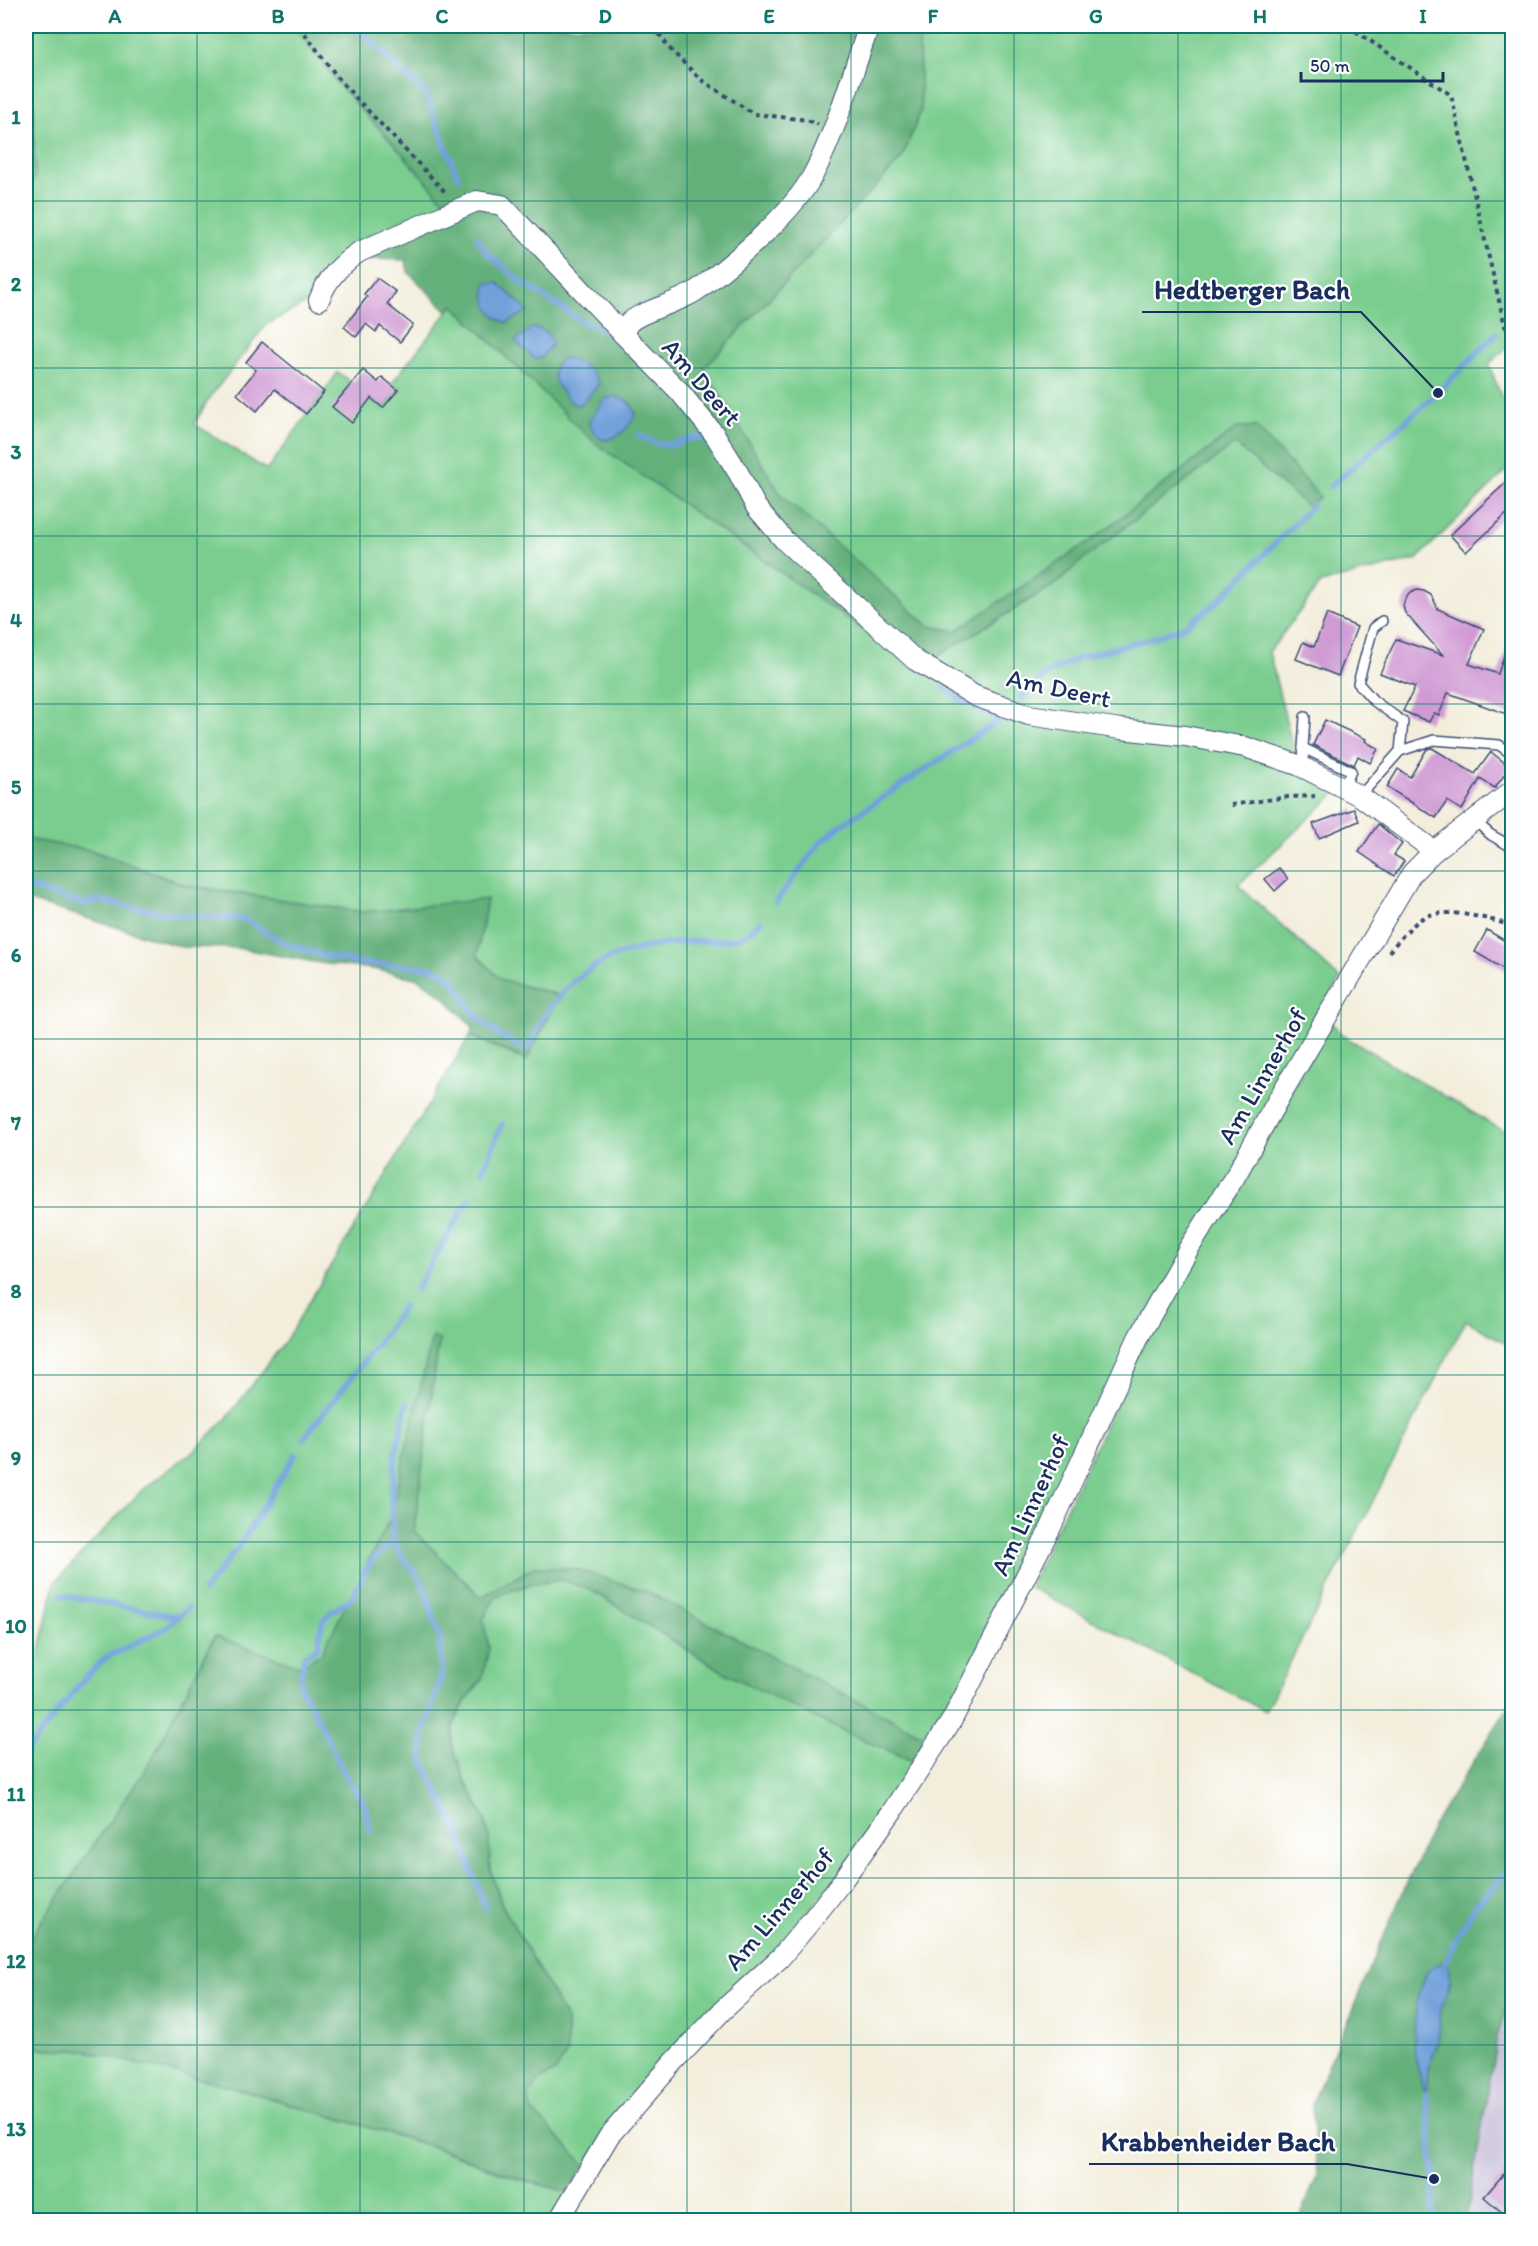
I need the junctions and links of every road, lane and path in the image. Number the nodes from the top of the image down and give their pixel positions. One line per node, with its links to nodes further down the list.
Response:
1 (299, 26): 6 (path)
2 (654, 26): 5 (path)
3 (869, 26): 5 (street, Am Deert)
4 (1348, 26): 9 (path)
5 (833, 130): 8 (street, Am Deert)
6 (466, 205): 7 (street, Am Deert); 8 (street, Am Deert)
7 (319, 300)
8 (623, 334): 15 (street, Am Deert)
9 (1512, 336)
10 (1382, 621): 13 (lane)
11 (1305, 717): 12 (lane)
12 (1303, 748): 15 (lane); 17 (lane)
13 (1400, 751): 14 (lane); 17 (lane)
14 (1512, 754)
15 (1305, 769): 17 (street, Am Deert)
16 (1512, 790): 20 (street, Am Linnerhof)
17 (1352, 792): 22 (street, Am Deert)
18 (1324, 796): 19 (path)
19 (1231, 805)
20 (1474, 820): 21 (lane); 22 (street, Am Linnerhof)
21 (1512, 847)
22 (1434, 851): 25 (street, Am Linnerhof)
23 (1512, 926): 24 (path)
24 (1389, 952)
25 (560, 2220)

